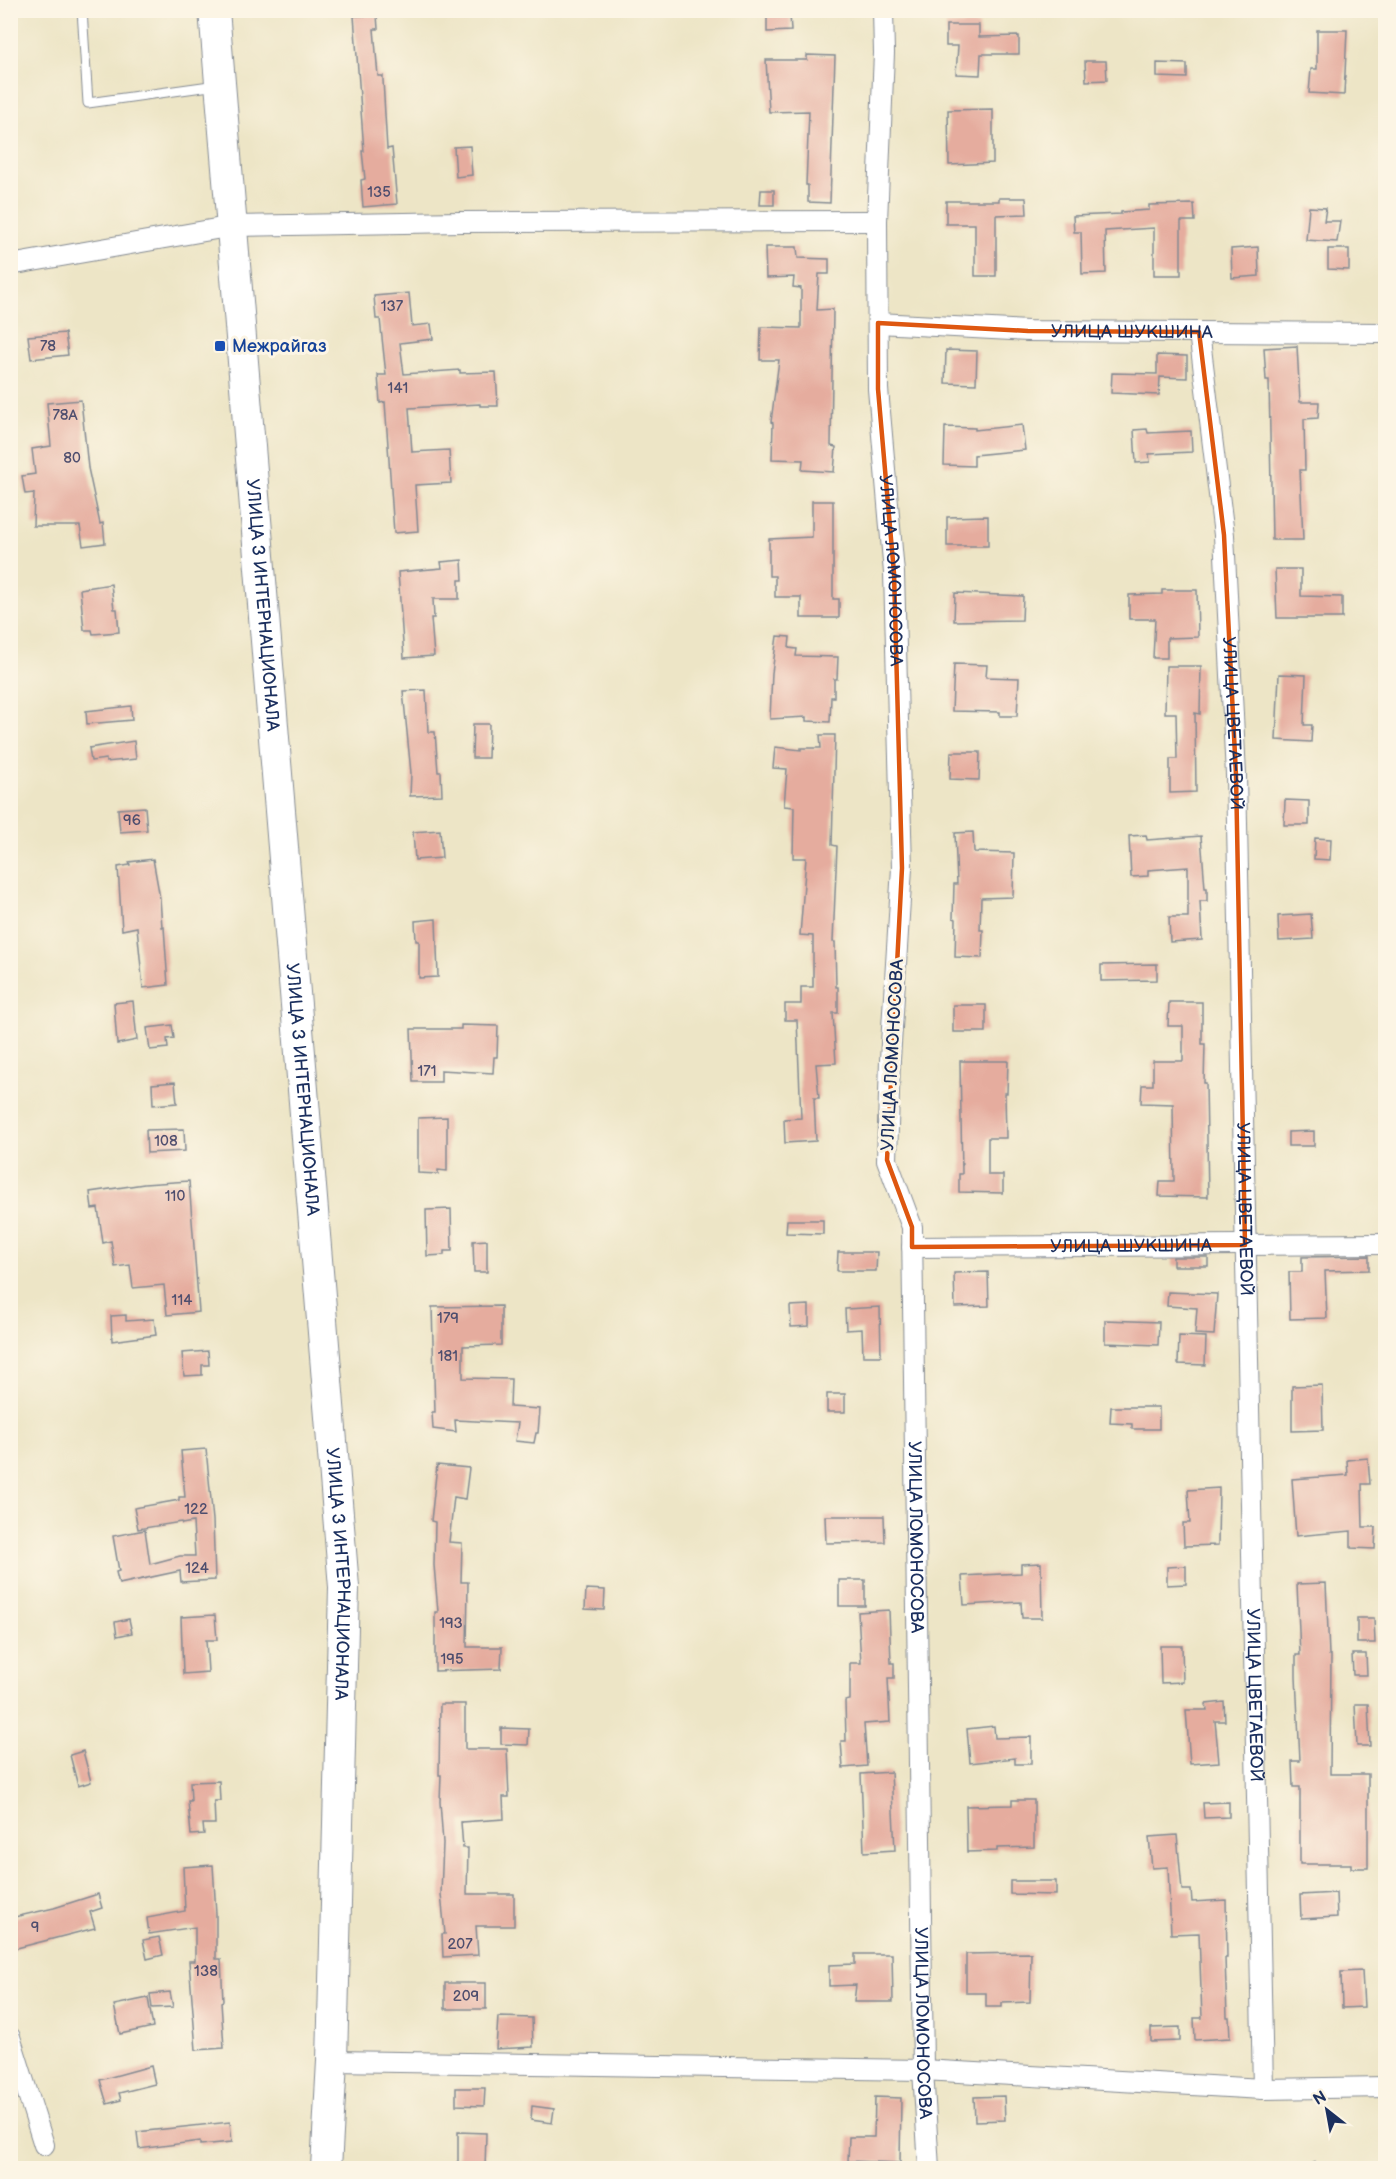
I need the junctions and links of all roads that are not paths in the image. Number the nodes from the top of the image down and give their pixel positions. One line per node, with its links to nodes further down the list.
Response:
1 (82, 10): 4 (lane)
2 (214, 10): 4 (main road, УЛИЦА 3 ИНТЕРНАЦИОНАЛА)
3 (883, 10): 5 (street, УЛИЦА ЛОМОНОСОВА)
4 (219, 85): 6 (main road, УЛИЦА 3 ИНТЕРНАЦИОНАЛА)
5 (877, 221): 6 (street); 8 (street, УЛИЦА ЛОМОНОСОВА)
6 (233, 226): 7 (street); 15 (main road, УЛИЦА 3 ИНТЕРНАЦИОНАЛА)
7 (10, 265)
8 (878, 323): 9 (street, УЛИЦА ШУКШИНА); 13 (street, УЛИЦА ЛОМОНОСОВА)
9 (1199, 332): 10 (street, УЛИЦА ШУКШИНА); 12 (street, УЛИЦА ЦВЕТАЕВОЙ)
10 (1386, 333)
11 (1386, 1244): 12 (street, УЛИЦА ШУКШИНА)
12 (1245, 1245): 13 (street, УЛИЦА ШУКШИНА); 18 (street, УЛИЦА ЦВЕТАЕВОЙ)
13 (912, 1247): 16 (street, УЛИЦА ЛОМОНОСОВА)
14 (10, 2037): 19 (street)
15 (332, 2061): 16 (street); 20 (main road, УЛИЦА 3 ИНТЕРНАЦИОНАЛА)
16 (922, 2070): 18 (street); 21 (street, УЛИЦА ЛОМОНОСОВА)
17 (1386, 2087): 18 (street)
18 (1263, 2089)
19 (44, 2145)
20 (326, 2169)
21 (929, 2169)

